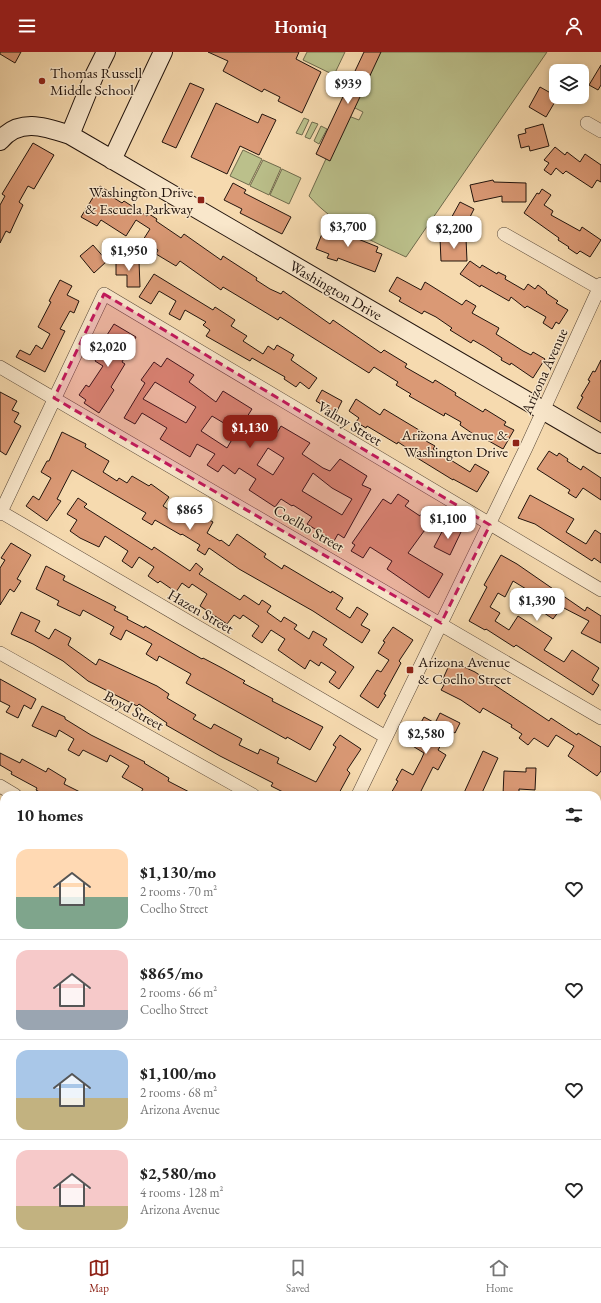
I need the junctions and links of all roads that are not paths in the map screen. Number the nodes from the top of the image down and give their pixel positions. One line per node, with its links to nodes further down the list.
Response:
1 (106, 52): 5 (street)
2 (163, 52): 7 (street)
3 (587, 123): 4 (street)
4 (601, 131)
5 (70, 135): 6 (street, Washington Drive); 7 (street, Washington Drive)
6 (0, 141)
7 (112, 160): 12 (street, Washington Drive)
8 (504, 234): 9 (street)
9 (600, 286): 12 (street, Arizona Avenue)
10 (0, 367): 11 (street, Coelho Street)
11 (54, 398): 14 (street); 15 (street, Valmy Street); 17 (street, Coelho Street)
12 (544, 412): 13 (street, Washington Drive); 15 (street, Arizona Avenue)
13 (601, 444)
14 (0, 513): 20 (street, Hazen Street)
15 (490, 525): 16 (street, Valmy Street); 17 (street, Arizona Avenue)
16 (601, 590)
17 (441, 623): 19 (street, Coelho Street); 20 (street, Arizona Avenue)
18 (0, 653): 21 (street, Boyd Street)
19 (601, 718)
20 (386, 737): 22 (street, Arizona Avenue)
21 (246, 791)
22 (360, 791)

